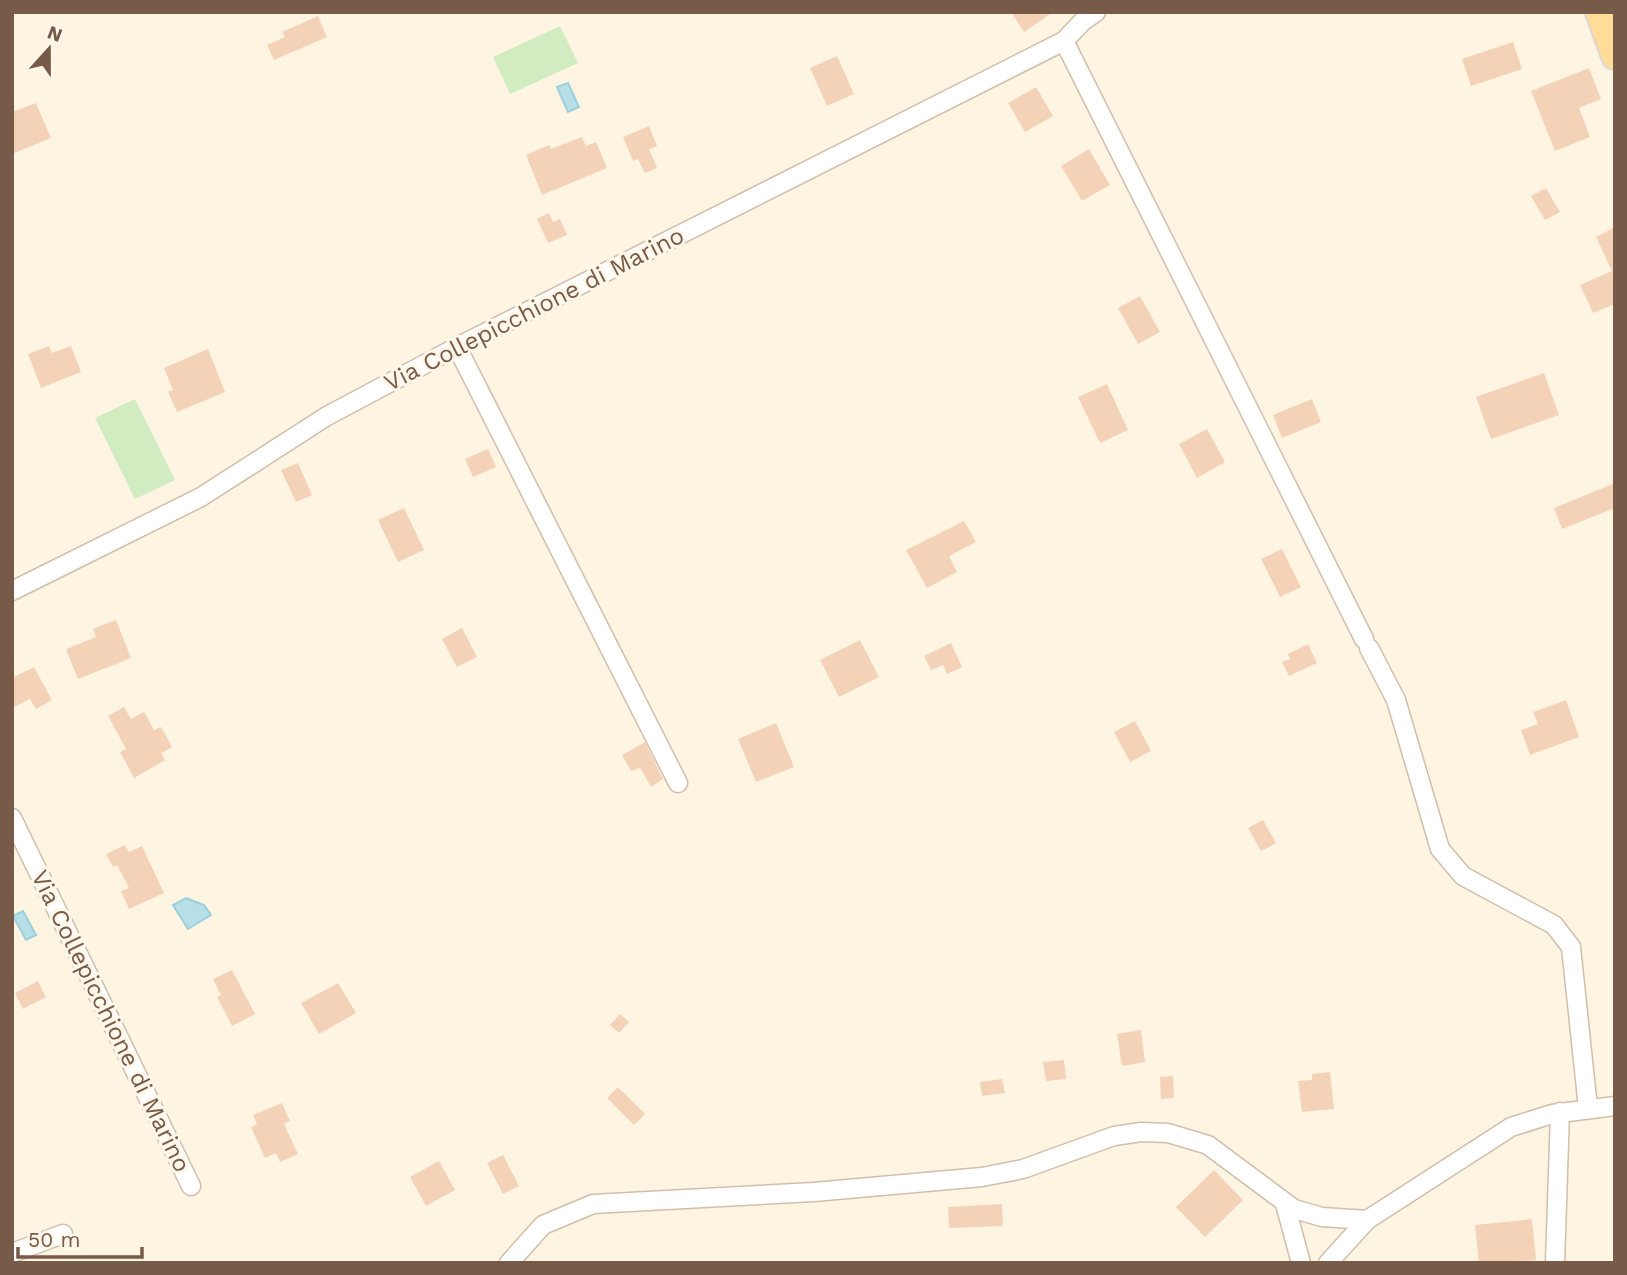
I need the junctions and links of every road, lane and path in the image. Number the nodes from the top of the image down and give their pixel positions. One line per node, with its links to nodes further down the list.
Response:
1 (1096, 12): 3 (street, Via Collepicchione di Marino)
2 (1600, 12): 4 (main road)
3 (1064, 41): 5 (street, Via Collepicchione di Marino); 10 (street)
4 (1615, 56)
5 (457, 347): 6 (street, Via Collepicchione di Marino); 7 (street)
6 (12, 592)
7 (677, 783)
8 (12, 818): 12 (street, Via Collepicchione di Marino)
9 (1615, 1106): 10 (street)
10 (1588, 1108): 11 (street)
11 (1560, 1112): 14 (street); 20 (street)
12 (191, 1186)
13 (1285, 1204): 14 (street); 17 (street); 18 (street)
14 (1367, 1220): 19 (street)
15 (63, 1234): 16 (street)
16 (12, 1253)
17 (509, 1263)
18 (1301, 1263)
19 (1328, 1263)
20 (1555, 1263)

